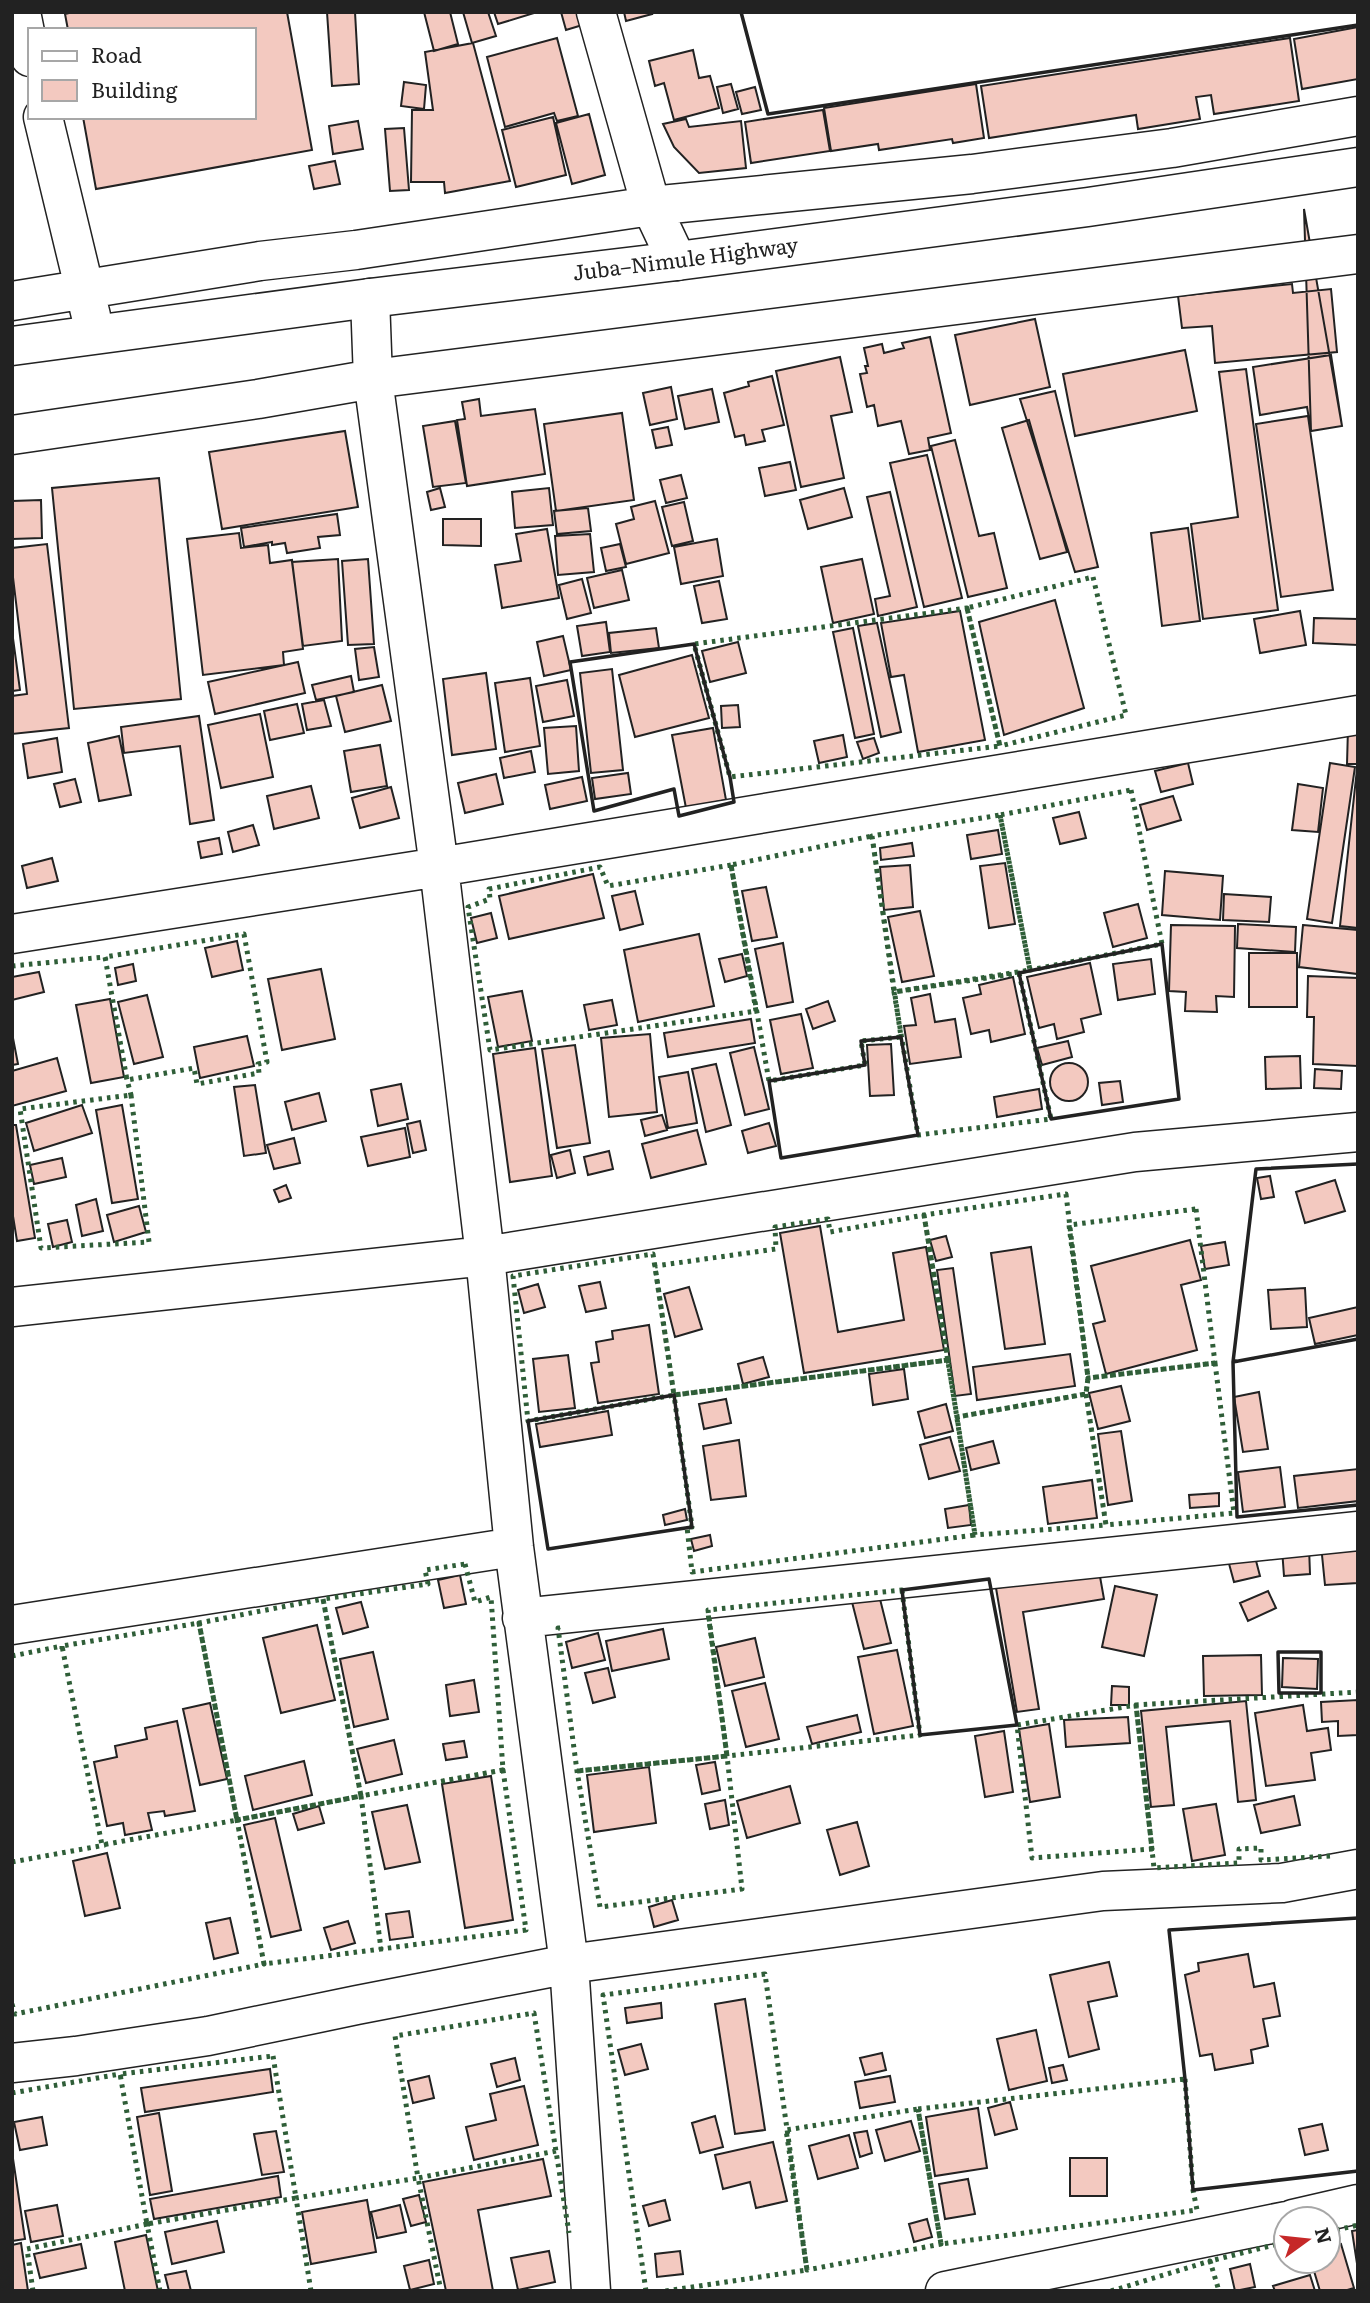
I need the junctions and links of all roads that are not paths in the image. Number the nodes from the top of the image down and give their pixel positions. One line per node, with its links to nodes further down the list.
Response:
1 (20, 12): 3 (street)
2 (596, 12): 7 (street)
3 (28, 48)
4 (1358, 116): 7 (street)
5 (43, 119): 10 (street)
6 (1358, 167): 9 (street, Juba–Nimule Highway)
7 (651, 206): 9 (street); 10 (street)
8 (1358, 254): 15 (street)
9 (677, 261): 11 (street, Juba–Nimule Highway)
10 (83, 291): 12 (street); 13 (street)
11 (370, 298): 13 (street, Juba–Nimule Highway); 15 (street)
12 (12, 301)
13 (97, 334): 14 (street, Juba–Nimule Highway)
14 (12, 346)
15 (373, 379): 16 (street); 18 (street)
16 (12, 435)
17 (1358, 715): 18 (street)
18 (439, 867): 19 (street); 21 (street)
19 (12, 934)
20 (1358, 1132): 21 (street)
21 (485, 1256): 22 (street); 24 (street)
22 (12, 1307)
23 (1358, 1531): 25 (street)
24 (514, 1547): 25 (street); 26 (street)
25 (522, 1618): 28 (street)
26 (12, 1625)
27 (1358, 1870): 28 (street)
28 (569, 1964): 29 (street); 31 (street)
29 (12, 2063)
30 (1272, 2224): 32 (street)
31 (592, 2291)
32 (945, 2291)

